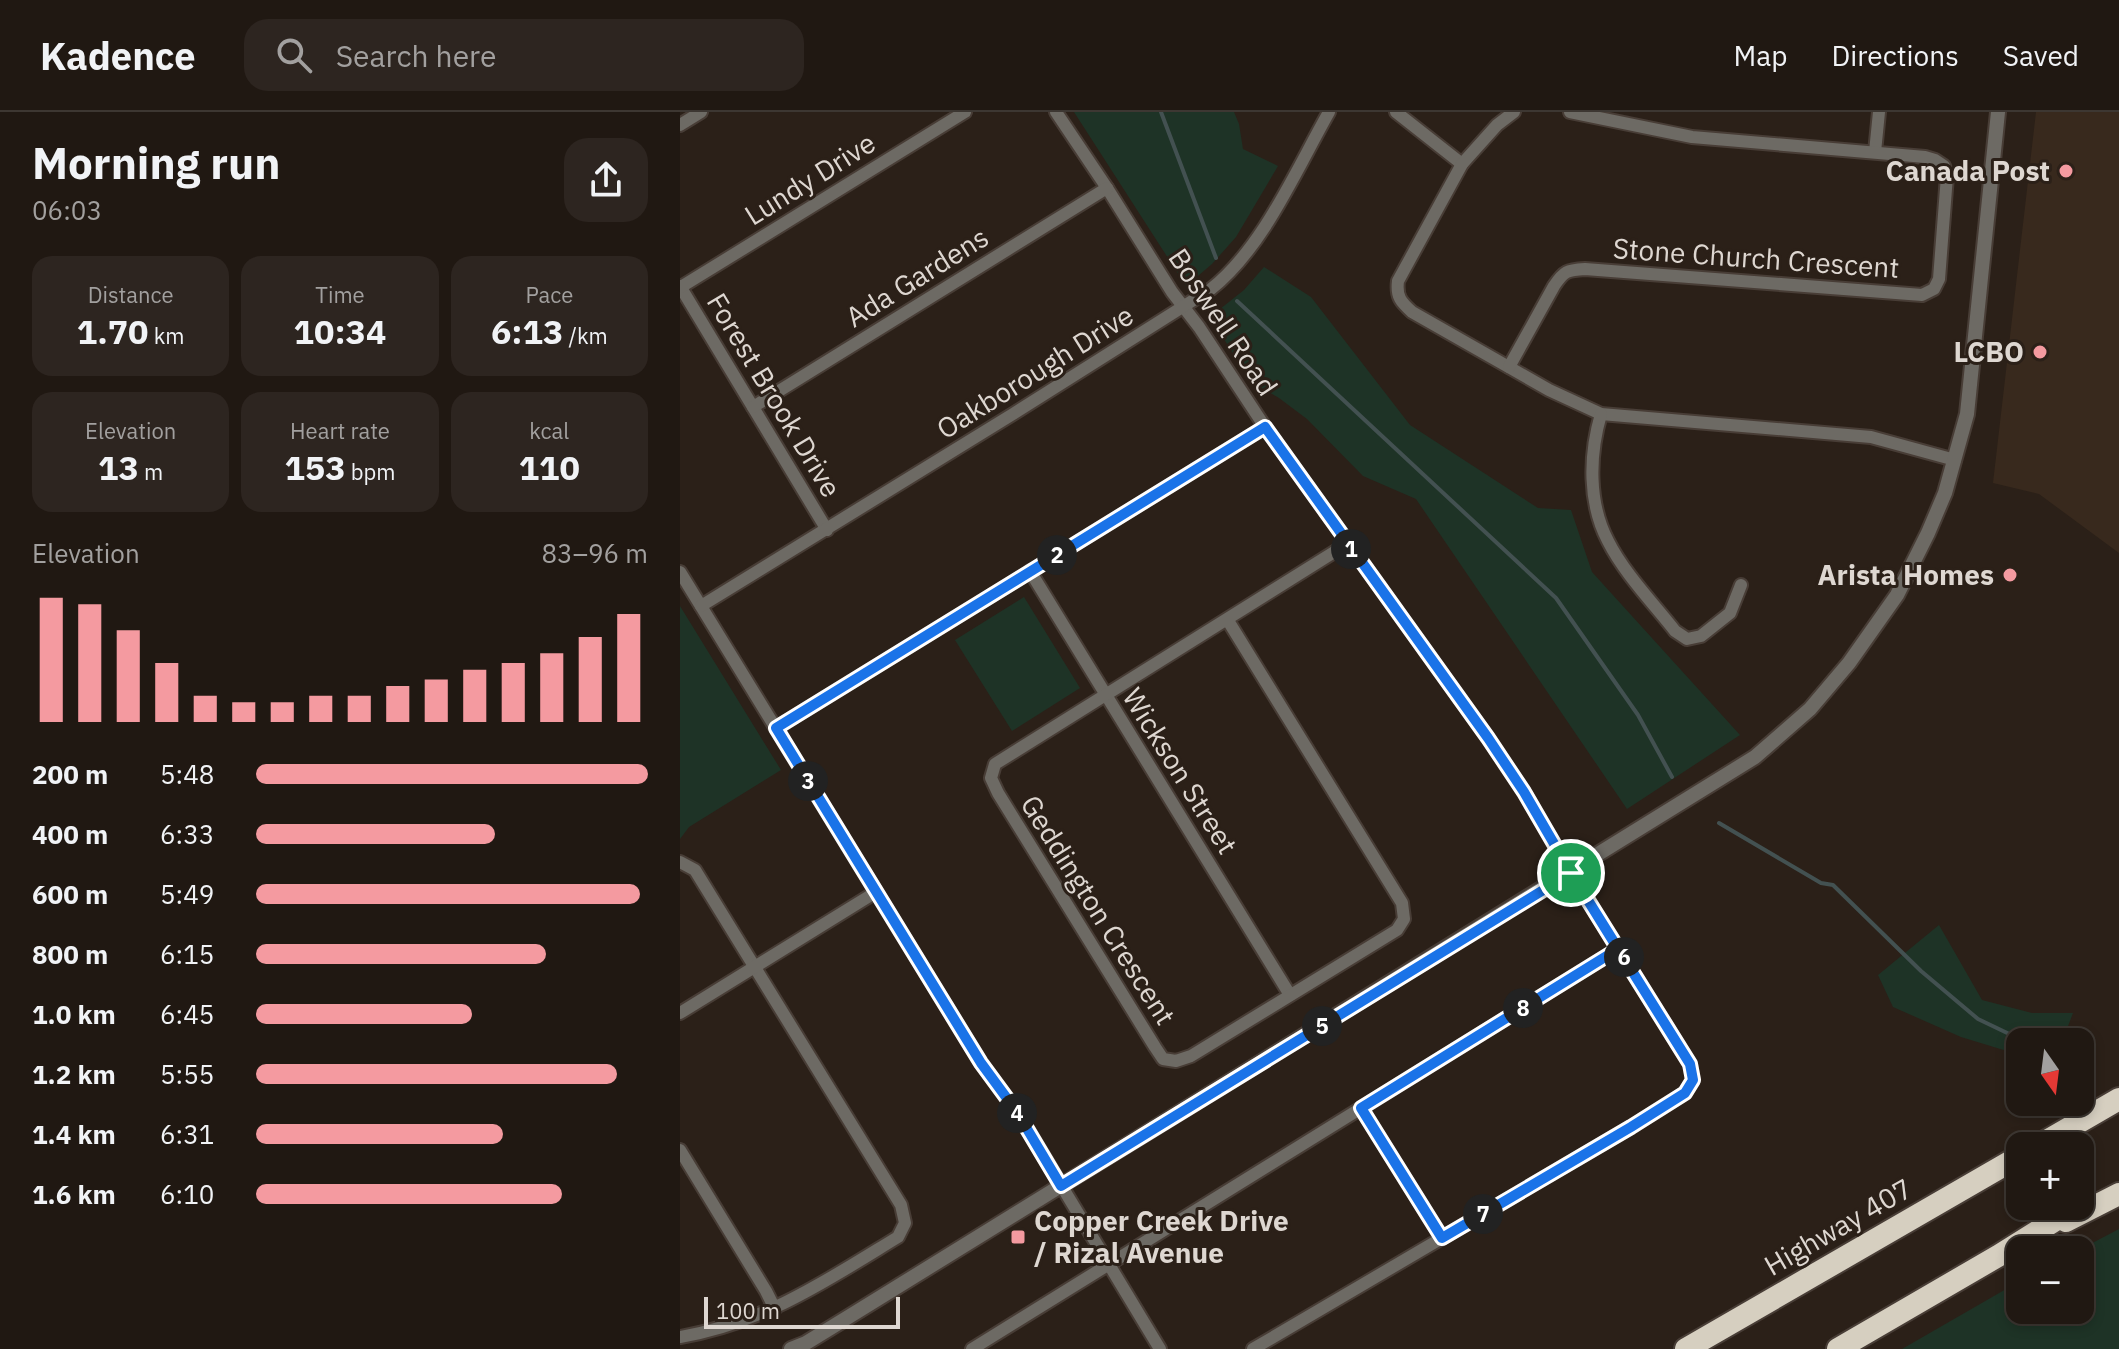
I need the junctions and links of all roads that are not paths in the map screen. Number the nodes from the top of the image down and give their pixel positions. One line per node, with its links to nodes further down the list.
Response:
1 (701, 112): 10 (street)
2 (965, 112): 14 (street, Lundy Drive)
3 (1056, 112): 13 (street, Boswell Road)
4 (1329, 112): 15 (street, Oakborough Drive)
5 (1396, 112): 12 (street)
6 (1514, 112): 12 (street)
7 (1570, 112): 11 (street, Stone Church Crescent)
8 (1879, 112): 11 (street)
9 (1998, 112): 20 (street)
10 (680, 125)
11 (1875, 152): 16 (street, Stone Church Crescent)
12 (1462, 164): 16 (street)
13 (1107, 188): 15 (street, Boswell Road); 17 (street, Ada Gardens)
14 (680, 287): 17 (street, Forest Brook Drive)
15 (1184, 308): 19 (street, Boswell Road); 21 (street, Oakborough Drive)
16 (1509, 367): 18 (street)
17 (753, 407): 21 (street, Forest Brook Drive)
18 (1601, 414): 20 (street); 25 (street)
19 (1265, 427): 22 (street, Boswell Road); 23 (street)
20 (1955, 460): 31 (street)
21 (827, 530): 26 (street, Oakborough Drive)
22 (1347, 544): 27 (street, Geddington Crescent); 31 (street, Boswell Road)
23 (1030, 571): 28 (street, Wickson Street); 29 (street)
24 (680, 572): 26 (street)
25 (1741, 585)
26 (701, 606): 29 (street)
27 (1227, 619): 28 (street, Geddington Crescent); 35 (street, Geddington Crescent)
28 (1105, 694): 35 (street, Wickson Street); 35 (street, Geddington Crescent)
29 (776, 728): 32 (street)
30 (680, 862): 34 (street)
31 (1571, 873): 33 (street, Boswell Road); 43 (street)
32 (876, 892): 34 (street); 43 (street)
33 (1618, 949): 38 (street); 47 (street, Boswell Road)
34 (754, 967): 36 (street); 50 (street)
35 (1290, 995)
36 (680, 1013)
37 (2119, 1099): 39 (highway)
38 (1361, 1108): 47 (street); 49 (street)
39 (2062, 1132)
40 (680, 1150): 50 (street)
41 (2006, 1164): 56 (highway, Highway 407)
42 (2119, 1180): 45 (highway)
43 (1061, 1186): 49 (street); 52 (street)
44 (2119, 1194): 48 (highway)
45 (2094, 1196)
46 (2055, 1220): 48 (highway)
47 (1442, 1238): 55 (street)
48 (1998, 1256): 57 (highway)
49 (1107, 1264): 53 (street); 54 (street)
50 (775, 1309): 51 (street)
51 (680, 1337)
52 (791, 1349)
53 (972, 1349)
54 (1160, 1349)
55 (1253, 1349)
56 (1686, 1349)
57 (1838, 1349)

